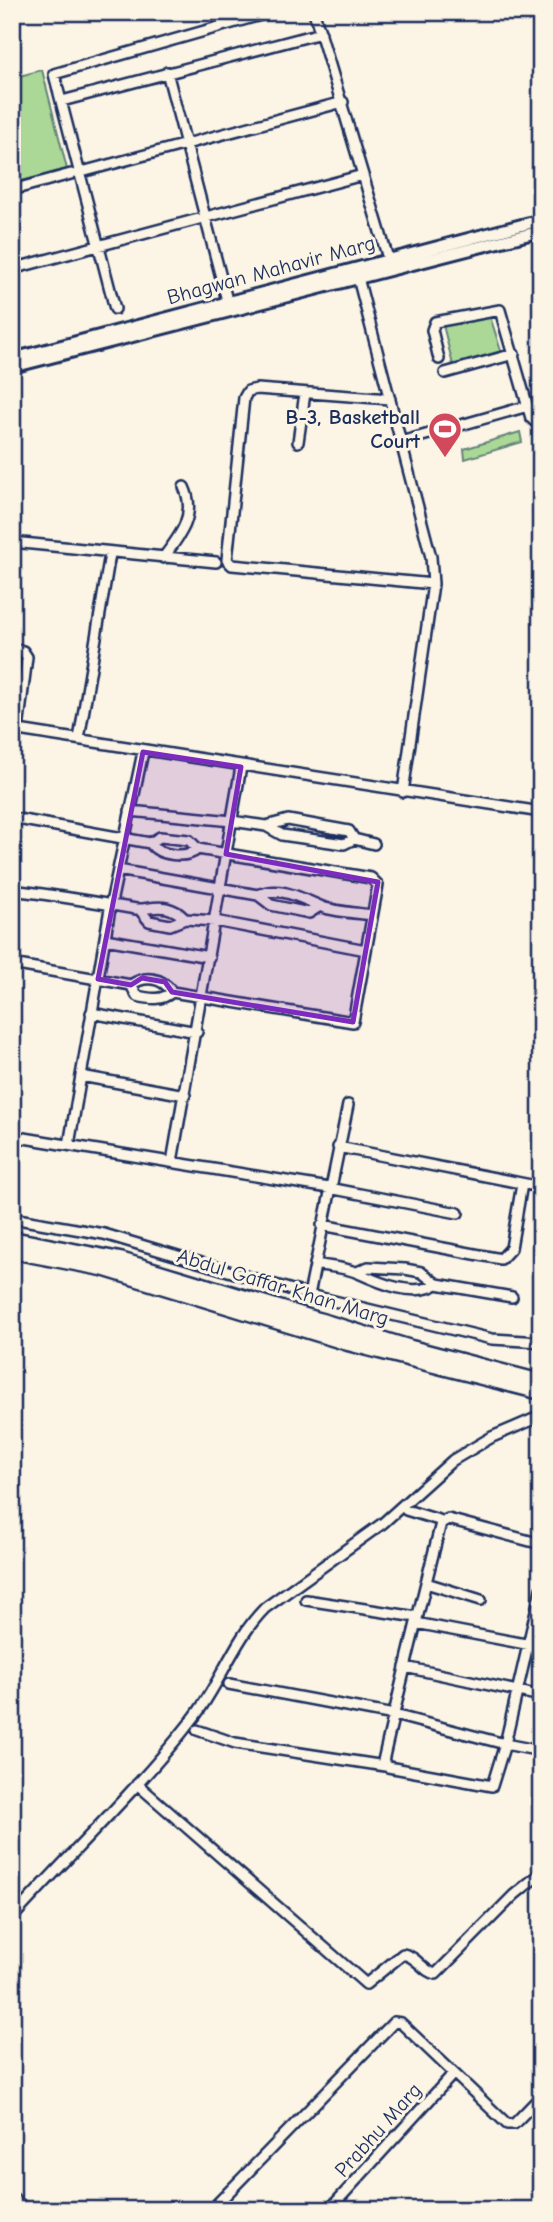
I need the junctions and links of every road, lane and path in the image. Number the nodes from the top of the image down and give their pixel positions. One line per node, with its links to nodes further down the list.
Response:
1 (271, 12): 5 (street)
2 (314, 12): 3 (street)
3 (321, 33): 4 (street); 6 (street)
4 (167, 72): 5 (street); 7 (street)
5 (62, 100): 8 (street)
6 (343, 102): 7 (street); 9 (street)
7 (186, 145): 8 (street); 11 (street)
8 (74, 173): 10 (street); 13 (street)
9 (363, 175): 11 (street); 14 (street)
10 (12, 190)
11 (204, 216): 13 (street); 17 (street)
12 (540, 224): 14 (street, Bhagwan Mahavir Marg)
13 (99, 246): 15 (street); 18 (street)
14 (390, 265): 16 (street, Bhagwan Mahavir Marg)
15 (12, 269)
16 (357, 274): 17 (street, Bhagwan Mahavir Marg); 24 (street)
17 (228, 305): 20 (street, Bhagwan Mahavir Marg)
18 (115, 309)
19 (514, 354): 21 (street); 22 (street); 25 (street)
20 (13, 358)
21 (439, 359)
22 (445, 373)
23 (304, 393): 24 (street); 27 (street); 34 (street)
24 (390, 399): 28 (street)
25 (528, 406): 26 (street); 28 (street)
26 (541, 427)
27 (298, 442)
28 (401, 442): 34 (street)
29 (184, 487): 32 (street)
30 (12, 542): 31 (street)
31 (110, 554): 32 (street); 37 (street)
32 (163, 558): 33 (street)
33 (216, 562)
34 (433, 584): 40 (street)
35 (12, 649): 36 (street)
36 (15, 730): 37 (street)
37 (79, 739): 38 (street)
38 (143, 752): 39 (street); 41 (street)
39 (241, 767): 40 (street); 44 (street)
40 (403, 792): 42 (street)
41 (130, 811): 44 (street); 46 (street)
42 (541, 812)
43 (12, 818): 46 (street)
44 (232, 821): 45 (street); 51 (street)
45 (267, 826): 47 (street); 47 (street)
46 (123, 839): 48 (street); 52 (street)
47 (354, 839): 49 (street)
48 (150, 843): 50 (street); 50 (street)
49 (374, 844)
50 (198, 849): 51 (street)
51 (226, 854): 53 (street); 59 (street)
52 (118, 870): 53 (street); 56 (street)
53 (221, 887): 55 (street); 61 (street)
54 (12, 890): 56 (street)
55 (258, 895): 57 (street); 57 (street)
56 (111, 903): 58 (street); 62 (street)
57 (320, 906): 59 (street)
58 (140, 910): 60 (street); 60 (street)
59 (372, 915): 63 (street)
60 (185, 919): 61 (street)
61 (215, 920): 63 (street); 64 (street)
62 (105, 939): 64 (street); 66 (street)
63 (366, 950): 69 (street)
64 (209, 957): 69 (street)
65 (12, 964): 66 (street)
66 (98, 979): 67 (street); 70 (street)
67 (131, 985): 68 (street); 68 (street)
68 (172, 992): 69 (street)
69 (203, 995): 71 (street)
70 (91, 1013): 71 (street); 72 (street)
71 (197, 1032): 73 (street)
72 (80, 1076): 73 (street); 76 (street)
73 (185, 1095): 78 (street)
74 (348, 1105): 77 (street)
75 (12, 1136): 76 (street)
76 (69, 1146): 78 (street)
77 (338, 1147): 79 (street); 81 (street)
78 (172, 1162): 81 (street)
79 (522, 1184): 80 (street); 84 (street)
80 (541, 1186)
81 (329, 1188): 82 (street); 84 (street)
82 (458, 1213)
83 (12, 1218): 90 (street)
84 (322, 1225): 87 (street)
85 (12, 1239): 93 (main road, Abdul Gaffar Khan Marg)
86 (12, 1251): 94 (main road, Abdul Gaffar Khan Marg)
87 (315, 1264): 88 (street); 90 (street)
88 (357, 1272): 89 (street); 89 (street)
89 (437, 1284): 91 (street)
90 (309, 1295): 92 (street)
91 (512, 1297)
92 (541, 1342)
93 (541, 1382)
94 (541, 1392)
95 (541, 1416): 115 (street)
96 (406, 1510): 97 (street)
97 (442, 1521): 98 (street); 99 (street)
98 (541, 1544)
99 (426, 1583): 102 (street); 103 (street)
100 (541, 1589): 104 (street)
101 (306, 1600): 103 (street)
102 (481, 1600)
103 (416, 1620): 104 (street); 106 (street)
104 (528, 1644): 105 (street); 108 (street)
105 (541, 1647)
106 (405, 1667): 108 (street); 110 (street)
107 (229, 1684): 110 (street)
108 (517, 1691): 109 (street); 112 (street)
109 (541, 1696)
110 (394, 1715): 112 (street); 114 (street)
111 (197, 1730): 114 (street)
112 (505, 1744): 113 (street); 114 (street)
113 (541, 1751)
114 (386, 1766)
115 (137, 1784): 116 (street); 117 (street)
116 (541, 1872)
117 (12, 1918)
118 (453, 2074): 119 (street); 121 (street); 123 (street, Prabhu Marg)
119 (541, 2096)
120 (12, 2197): 122 (street)
121 (217, 2204)
122 (26, 2210)
123 (329, 2210)

